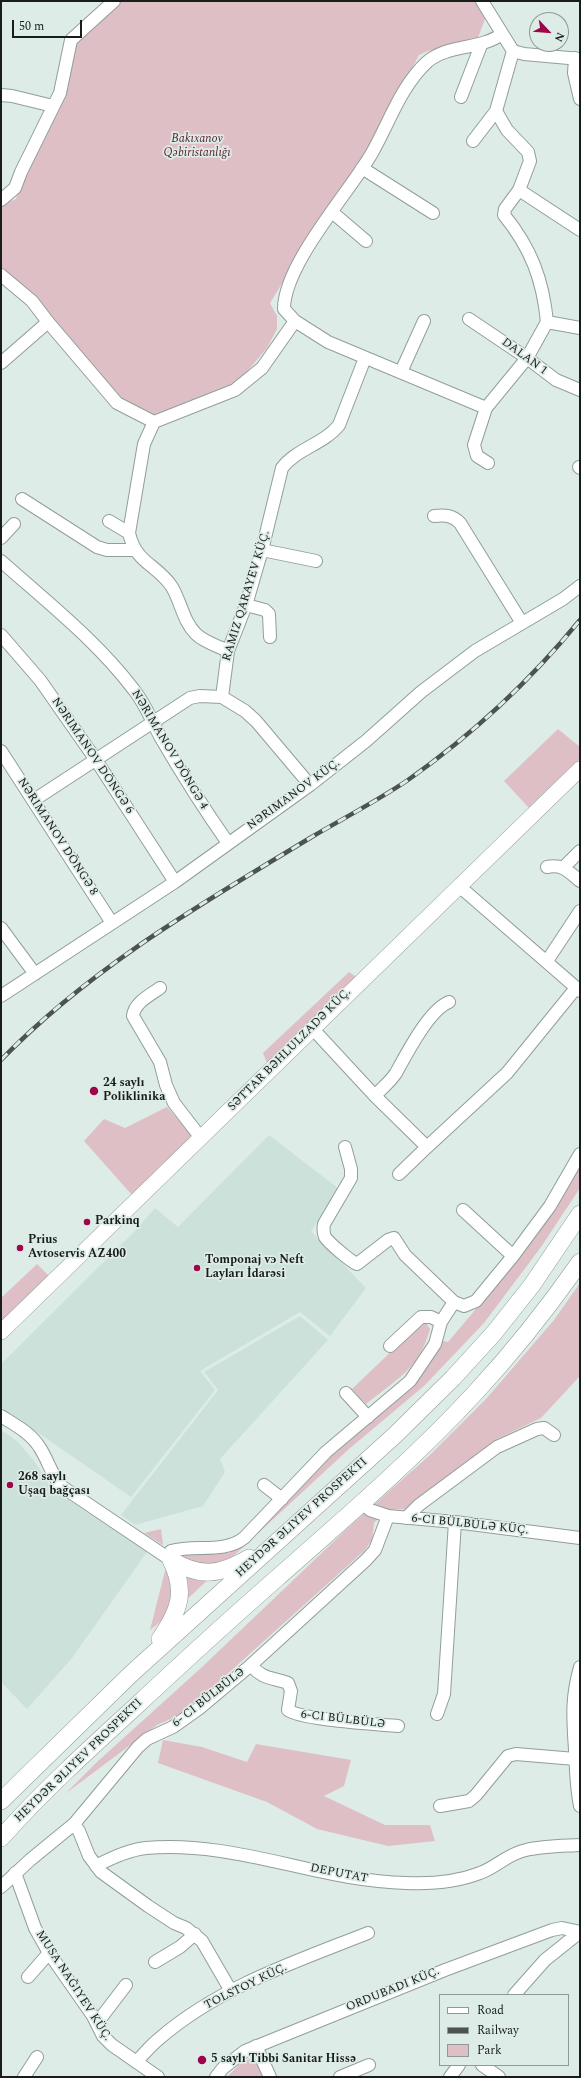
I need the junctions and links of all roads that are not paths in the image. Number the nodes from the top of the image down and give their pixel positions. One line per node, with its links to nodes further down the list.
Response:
1 (114, 1): 3 (street)
2 (482, 1): 4 (street)
3 (103, 5): 11 (street)
4 (502, 34): 5 (street); 6 (street)
5 (481, 45): 9 (street); 14 (street)
6 (513, 51): 7 (street); 12 (street)
7 (578, 59): 10 (street)
8 (1, 95): 11 (street)
9 (461, 97)
10 (580, 99)
11 (53, 106): 16 (street)
12 (496, 111): 13 (street); 15 (street)
13 (473, 141)
14 (362, 168): 17 (street); 18 (street)
15 (519, 190): 19 (street); 26 (street)
16 (1, 200)
17 (332, 212): 20 (street); 23 (street)
18 (433, 213)
19 (580, 230)
20 (366, 241)
21 (1, 275): 25 (street)
22 (469, 319): 29 (street, DALAN 1)
23 (295, 321): 28 (street); 34 (street)
24 (424, 321): 31 (street)
25 (48, 322): 30 (street); 34 (street)
26 (547, 322): 27 (street); 29 (street)
27 (580, 328)
28 (364, 358): 31 (street); 43 (street, RAMIZ QARAYEV KÜÇ.)
29 (527, 358): 32 (street, DALAN 1); 33 (street)
30 (1, 363)
31 (401, 372): 33 (street)
32 (580, 390)
33 (486, 408): 35 (street)
34 (154, 422): 40 (street)
35 (488, 463)
36 (22, 499): 42 (street)
37 (434, 516): 48 (street)
38 (109, 521): 40 (street)
39 (14, 524): 41 (street)
40 (130, 533): 42 (street)
41 (1, 538)
42 (135, 550): 51 (street)
43 (262, 550): 45 (street); 47 (street, RAMIZ QARAYEV KÜÇ.)
44 (1, 561): 53 (street, NƏRIMANOV DÖNGƏ 4)
45 (316, 561)
46 (580, 586): 48 (street, NƏRIMANOV KÜÇ.)
47 (246, 605): 50 (street); 51 (street, RAMIZ QARAYEV KÜÇ.)
48 (522, 623): 57 (street, NƏRIMANOV KÜÇ.)
49 (1, 635): 55 (street, NƏRIMANOV DÖNGƏ 6)
50 (270, 637)
51 (228, 651): 52 (street, RAMIZ QARAYEV KÜÇ.)
52 (222, 697): 53 (street); 57 (street)
53 (154, 722): 55 (street); 59 (street, NƏRIMANOV DÖNGƏ 4)
54 (1, 751): 58 (street, NƏRIMANOV DÖNGƏ 8)
55 (96, 760): 58 (street); 64 (street, NƏRIMANOV DÖNGƏ 6)
56 (580, 769): 65 (main road, SƏTTAR BƏHLULZADƏ KÜÇ.)
57 (310, 785): 59 (street, NƏRIMANOV KÜÇ.)
58 (34, 800): 67 (street, NƏRIMANOV DÖNGƏ 8)
59 (228, 843): 64 (street, NƏRIMANOV KÜÇ.)
60 (580, 851): 62 (street)
61 (547, 868): 62 (street)
62 (564, 868): 63 (street)
63 (580, 881)
64 (175, 882): 67 (street, NƏRIMANOV KÜÇ.)
65 (459, 886): 69 (street); 75 (main road, SƏTTAR BƏHLULZADƏ KÜÇ.)
66 (580, 911): 69 (street)
67 (112, 923): 70 (street, NƏRIMANOV KÜÇ.)
68 (1, 928): 70 (street)
69 (547, 961): 72 (street)
70 (35, 974): 73 (street, NƏRIMANOV KÜÇ.)
71 (160, 988): 77 (street)
72 (578, 989): 79 (street)
73 (1, 996)
74 (449, 1002): 76 (street)
75 (312, 1028): 76 (street); 77 (main road, SƏTTAR BƏHLULZADƏ KÜÇ.)
76 (375, 1096): 79 (street)
77 (201, 1138): 88 (main road, SƏTTAR BƏHLULZADƏ KÜÇ.)
78 (345, 1147): 86 (street)
79 (427, 1147): 81 (street)
80 (580, 1154): 84 (street)
81 (399, 1174)
82 (463, 1210): 84 (street)
83 (580, 1214): 97 (highway, HEYDƏR ƏLIYEV PROSPEKTI)
84 (513, 1256): 86 (street)
85 (580, 1262): 96 (highway, HEYDƏR ƏLIYEV PROSPEKTI)
86 (454, 1302): 87 (street)
87 (441, 1322): 89 (street); 92 (street)
88 (1, 1332)
89 (390, 1346)
90 (346, 1393): 92 (street)
91 (1, 1416): 102 (street)
92 (368, 1417): 95 (street)
93 (554, 1435): 99 (street)
94 (264, 1485): 95 (street)
95 (282, 1499): 102 (street)
96 (363, 1503): 98 (street); 114 (highway, HEYDƏR ƏLIYEV PROSPEKTI)
97 (305, 1515): 102 (highway); 105 (highway, HEYDƏR ƏLIYEV PROSPEKTI)
98 (388, 1516): 99 (street); 103 (street)
99 (406, 1518): 100 (street)
100 (455, 1522): 101 (street); 106 (street)
101 (580, 1538)
102 (169, 1559): 105 (highway)
103 (251, 1665): 107 (street); 113 (street)
104 (580, 1667): 108 (street)
105 (131, 1674): 110 (highway, HEYDƏR ƏLIYEV PROSPEKTI)
106 (437, 1714)
107 (398, 1726)
108 (577, 1737): 109 (street)
109 (575, 1759): 111 (street); 112 (street)
110 (1, 1801)
111 (440, 1806)
112 (580, 1806)
113 (74, 1824): 116 (street); 117 (street)
114 (1, 1838)
115 (580, 1845): 116 (street, DEPUTAT)
116 (96, 1866): 121 (street)
117 (15, 1873): 118 (street); 122 (street)
118 (1, 1887)
119 (580, 1932): 127 (street); 129 (street, ORDUBADI KÜÇ.)
120 (368, 1933): 126 (street, TOLSTOY KÜÇ.)
121 (195, 1934): 123 (street); 126 (street)
122 (48, 1952): 124 (street); 128 (street)
123 (155, 1962)
124 (28, 1977)
125 (126, 1985): 128 (street)
126 (231, 1992): 134 (street, TOLSTOY KÜÇ.)
127 (515, 1994)
128 (97, 2023): 134 (street)
129 (256, 2046): 137 (street, ORDUBADI KÜÇ.); 138 (street)
130 (38, 2057): 135 (street)
131 (368, 2065): 139 (street)
132 (458, 2066): 140 (street)
133 (483, 2066): 141 (street)
134 (140, 2069): 136 (street)
135 (24, 2077)
136 (158, 2077)
137 (216, 2077)
138 (270, 2077)
139 (340, 2077)
140 (450, 2077)
141 (498, 2077)

